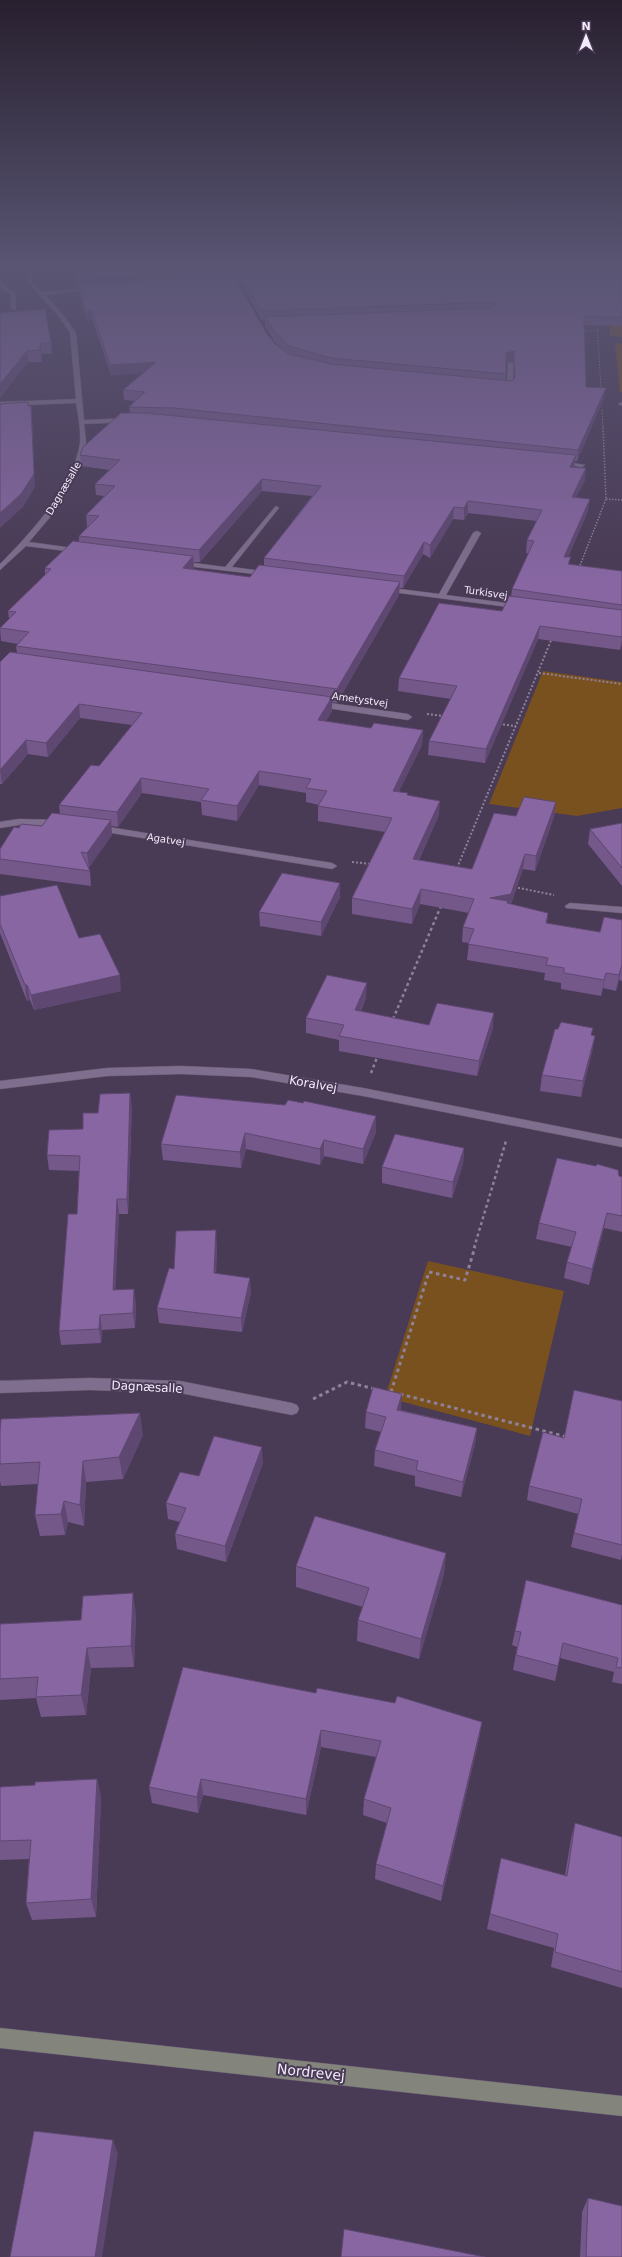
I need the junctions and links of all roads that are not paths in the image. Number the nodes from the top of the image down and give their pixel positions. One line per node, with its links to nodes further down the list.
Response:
1 (76, 369): 4 (street, Dagnæsalle)
2 (510, 369): 3 (street)
3 (494, 386)
4 (79, 401): 5 (street); 7 (street, Dagnæsalle)
5 (0, 404)
6 (138, 420): 7 (street)
7 (82, 422): 12 (street, Dagnæsalle)
8 (551, 462): 9 (street)
9 (582, 465)
10 (276, 508): 16 (street)
11 (477, 533): 19 (street, Turkisvej)
12 (24, 544): 13 (street); 15 (street, Dagnæsalle)
13 (86, 552)
14 (172, 562): 16 (street)
15 (0, 568)
16 (227, 569): 17 (street)
17 (281, 576)
18 (373, 588): 19 (street, Turkisvej)
19 (442, 596): 20 (street, Turkisvej)
20 (530, 608)
21 (306, 703): 22 (street, Ametystvej)
22 (408, 717)
23 (72, 824): 24 (street)
24 (0, 825)
25 (86, 826): 26 (street, Agatvej)
26 (332, 866)
27 (570, 906): 28 (street)
28 (622, 910)
29 (0, 1085): 30 (street, Koralvej)
30 (622, 1143)
31 (0, 1387): 32 (street, Dagnæsalle)
32 (292, 1409)
33 (0, 2038): 34 (street, Nordrevej)
34 (622, 2106)

